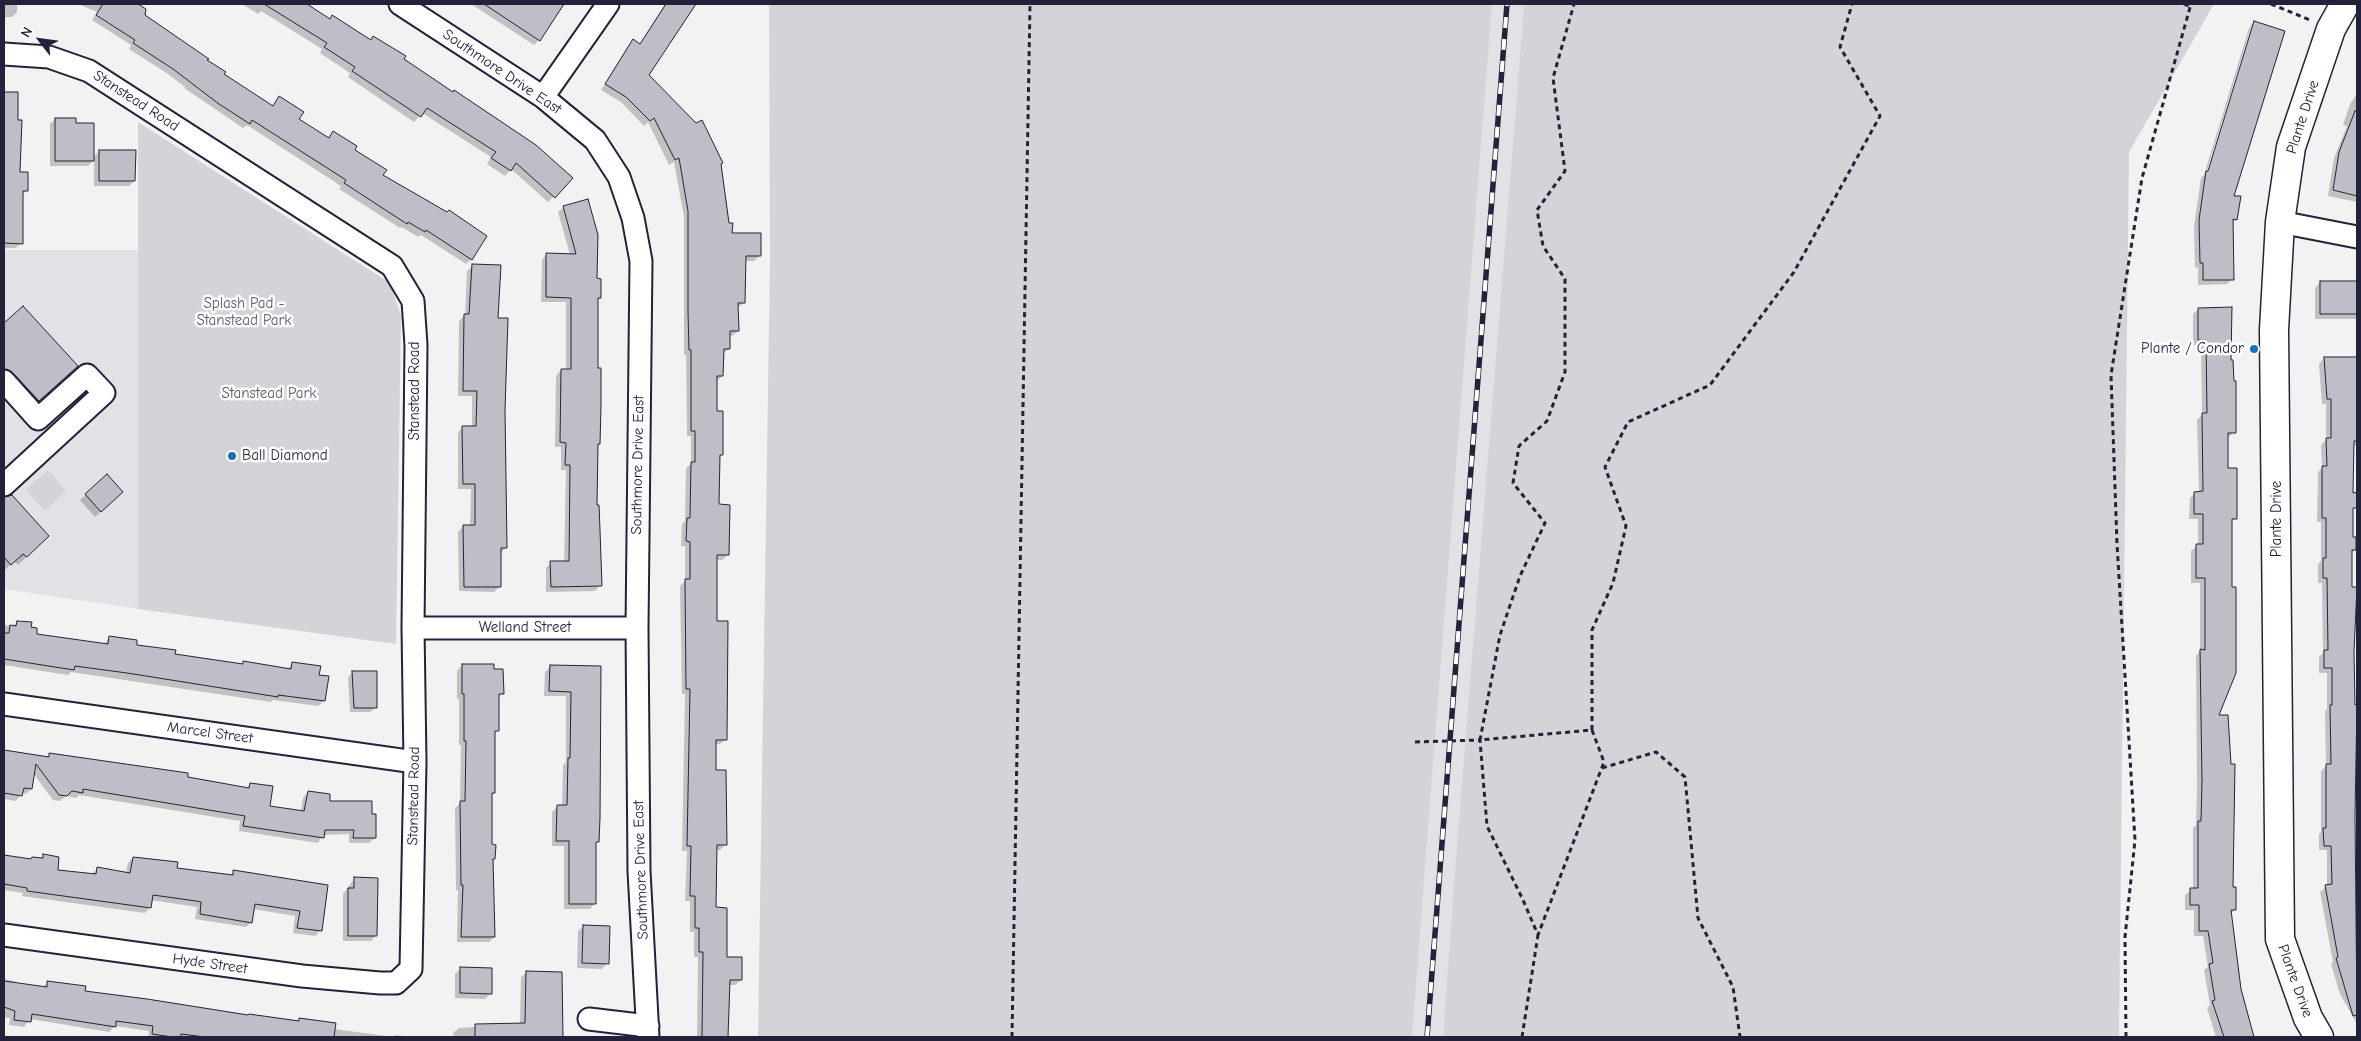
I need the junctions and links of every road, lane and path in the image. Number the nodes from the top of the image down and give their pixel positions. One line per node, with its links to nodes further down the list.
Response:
1 (400, 4): 12 (street, Southmore Drive East)
2 (608, 4): 12 (street)
3 (1030, 4): 30 (path)
4 (1574, 4): 21 (path)
5 (1852, 4): 20 (path)
6 (2184, 4): 9 (path)
7 (2271, 4): 10 (path)
8 (2345, 4): 10 (street, Plante Drive)
9 (2190, 5): 33 (path)
10 (2332, 29): 13 (street, Plante Drive)
11 (4, 54): 17 (street, Stanstead Road)
12 (543, 97): 18 (street, Southmore Drive East)
13 (2280, 222): 14 (street); 34 (street, Plante Drive)
14 (2357, 237)
15 (4, 381): 16 (street)
16 (4, 485)
17 (414, 628): 18 (street, Welland Street); 23 (street, Stanstead Road)
18 (637, 628): 29 (street, Southmore Drive East)
19 (4, 704): 23 (street, Marcel Street)
20 (1592, 730): 21 (path); 24 (path)
21 (1480, 740): 22 (path); 26 (path)
22 (1415, 742)
23 (416, 762): 27 (street, Stanstead Road)
24 (1602, 768): 26 (path); 32 (path)
25 (4, 935): 27 (street, Hyde Street)
26 (1538, 935): 31 (path)
27 (411, 969)
28 (589, 1019): 29 (street)
29 (648, 1031)
30 (1012, 1037)
31 (1522, 1037)
32 (1740, 1037)
33 (2126, 1037)
34 (2319, 1037)

